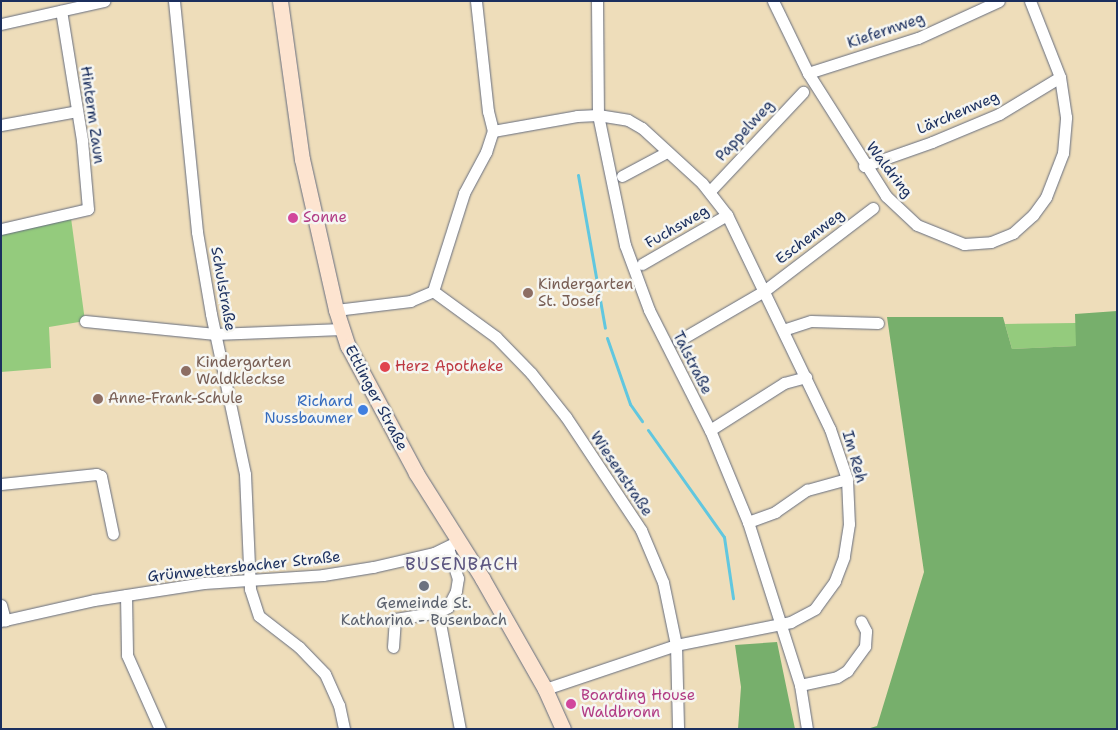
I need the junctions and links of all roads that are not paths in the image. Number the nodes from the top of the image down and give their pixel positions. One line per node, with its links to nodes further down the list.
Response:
1 (49, 1): 10 (street, Hinterm Zaun)
2 (104, 1): 10 (street)
3 (174, 1): 34 (street, Schulstraße)
4 (280, 1): 29 (main road, Ettlinger Straße)
5 (476, 1): 18 (street)
6 (598, 1): 16 (street, Talstraße)
7 (774, 1): 12 (street, Waldring)
8 (1000, 1): 12 (street, Kiefernweg)
9 (1030, 1): 13 (street, Waldring)
10 (56, 12): 11 (street); 15 (street, Hinterm Zaun)
11 (1, 24)
12 (808, 73): 20 (street, Waldring)
13 (1060, 78): 20 (street, Lärchenweg); 20 (street, Waldring)
14 (803, 92): 22 (street, Pappelweg)
15 (77, 111): 17 (street); 25 (street, Hinterm Zaun)
16 (598, 114): 18 (street); 19 (street, Im Reh); 37 (street, Talstraße)
17 (1, 125)
18 (493, 131): 27 (street)
19 (667, 152): 21 (street); 22 (street, Im Reh)
20 (864, 166)
21 (622, 176)
22 (710, 191): 24 (street, Im Reh)
23 (873, 208): 28 (street, Eschenweg)
24 (727, 215): 26 (street, Fuchsweg); 28 (street, Im Reh)
25 (1, 229)
26 (642, 264)
27 (433, 291): 29 (street); 50 (street, Wiesenstraße)
28 (764, 291): 33 (street, Im Reh); 35 (street, Eschenweg)
29 (336, 310): 32 (main road, Ettlinger Straße)
30 (85, 321): 34 (street)
31 (878, 322): 33 (street)
32 (342, 329): 34 (street); 42 (main road, Ettlinger Straße)
33 (783, 330): 36 (street, Im Reh)
34 (215, 334): 43 (street, Schulstraße)
35 (678, 342)
36 (806, 377): 37 (street); 38 (street, Im Reh)
37 (710, 430): 40 (street, Talstraße)
38 (847, 479): 40 (street); 49 (street, Im Reh)
39 (1, 484): 41 (street)
40 (748, 522): 49 (street, Talstraße)
41 (113, 534)
42 (453, 545): 43 (street, Grünwettersbacher Straße); 46 (street); 53 (main road, Ettlinger Straße)
43 (250, 580): 44 (street, Grünwettersbacher Straße); 55 (street, Schulstraße)
44 (126, 595): 47 (street, Grünwettersbacher Straße); 54 (street)
45 (1, 605): 47 (street)
46 (438, 612): 51 (street); 56 (street)
47 (3, 621)
48 (861, 621): 52 (street)
49 (781, 624): 50 (street, Im Reh); 52 (street, Talstraße)
50 (676, 645): 53 (street, Im Reh); 58 (street, Wiesenstraße)
51 (393, 647)
52 (800, 685): 59 (street, Talstraße)
53 (545, 689): 57 (main road, Ettlinger Straße)
54 (160, 729)
55 (344, 729)
56 (460, 729)
57 (563, 729)
58 (678, 729)
59 (807, 729)

